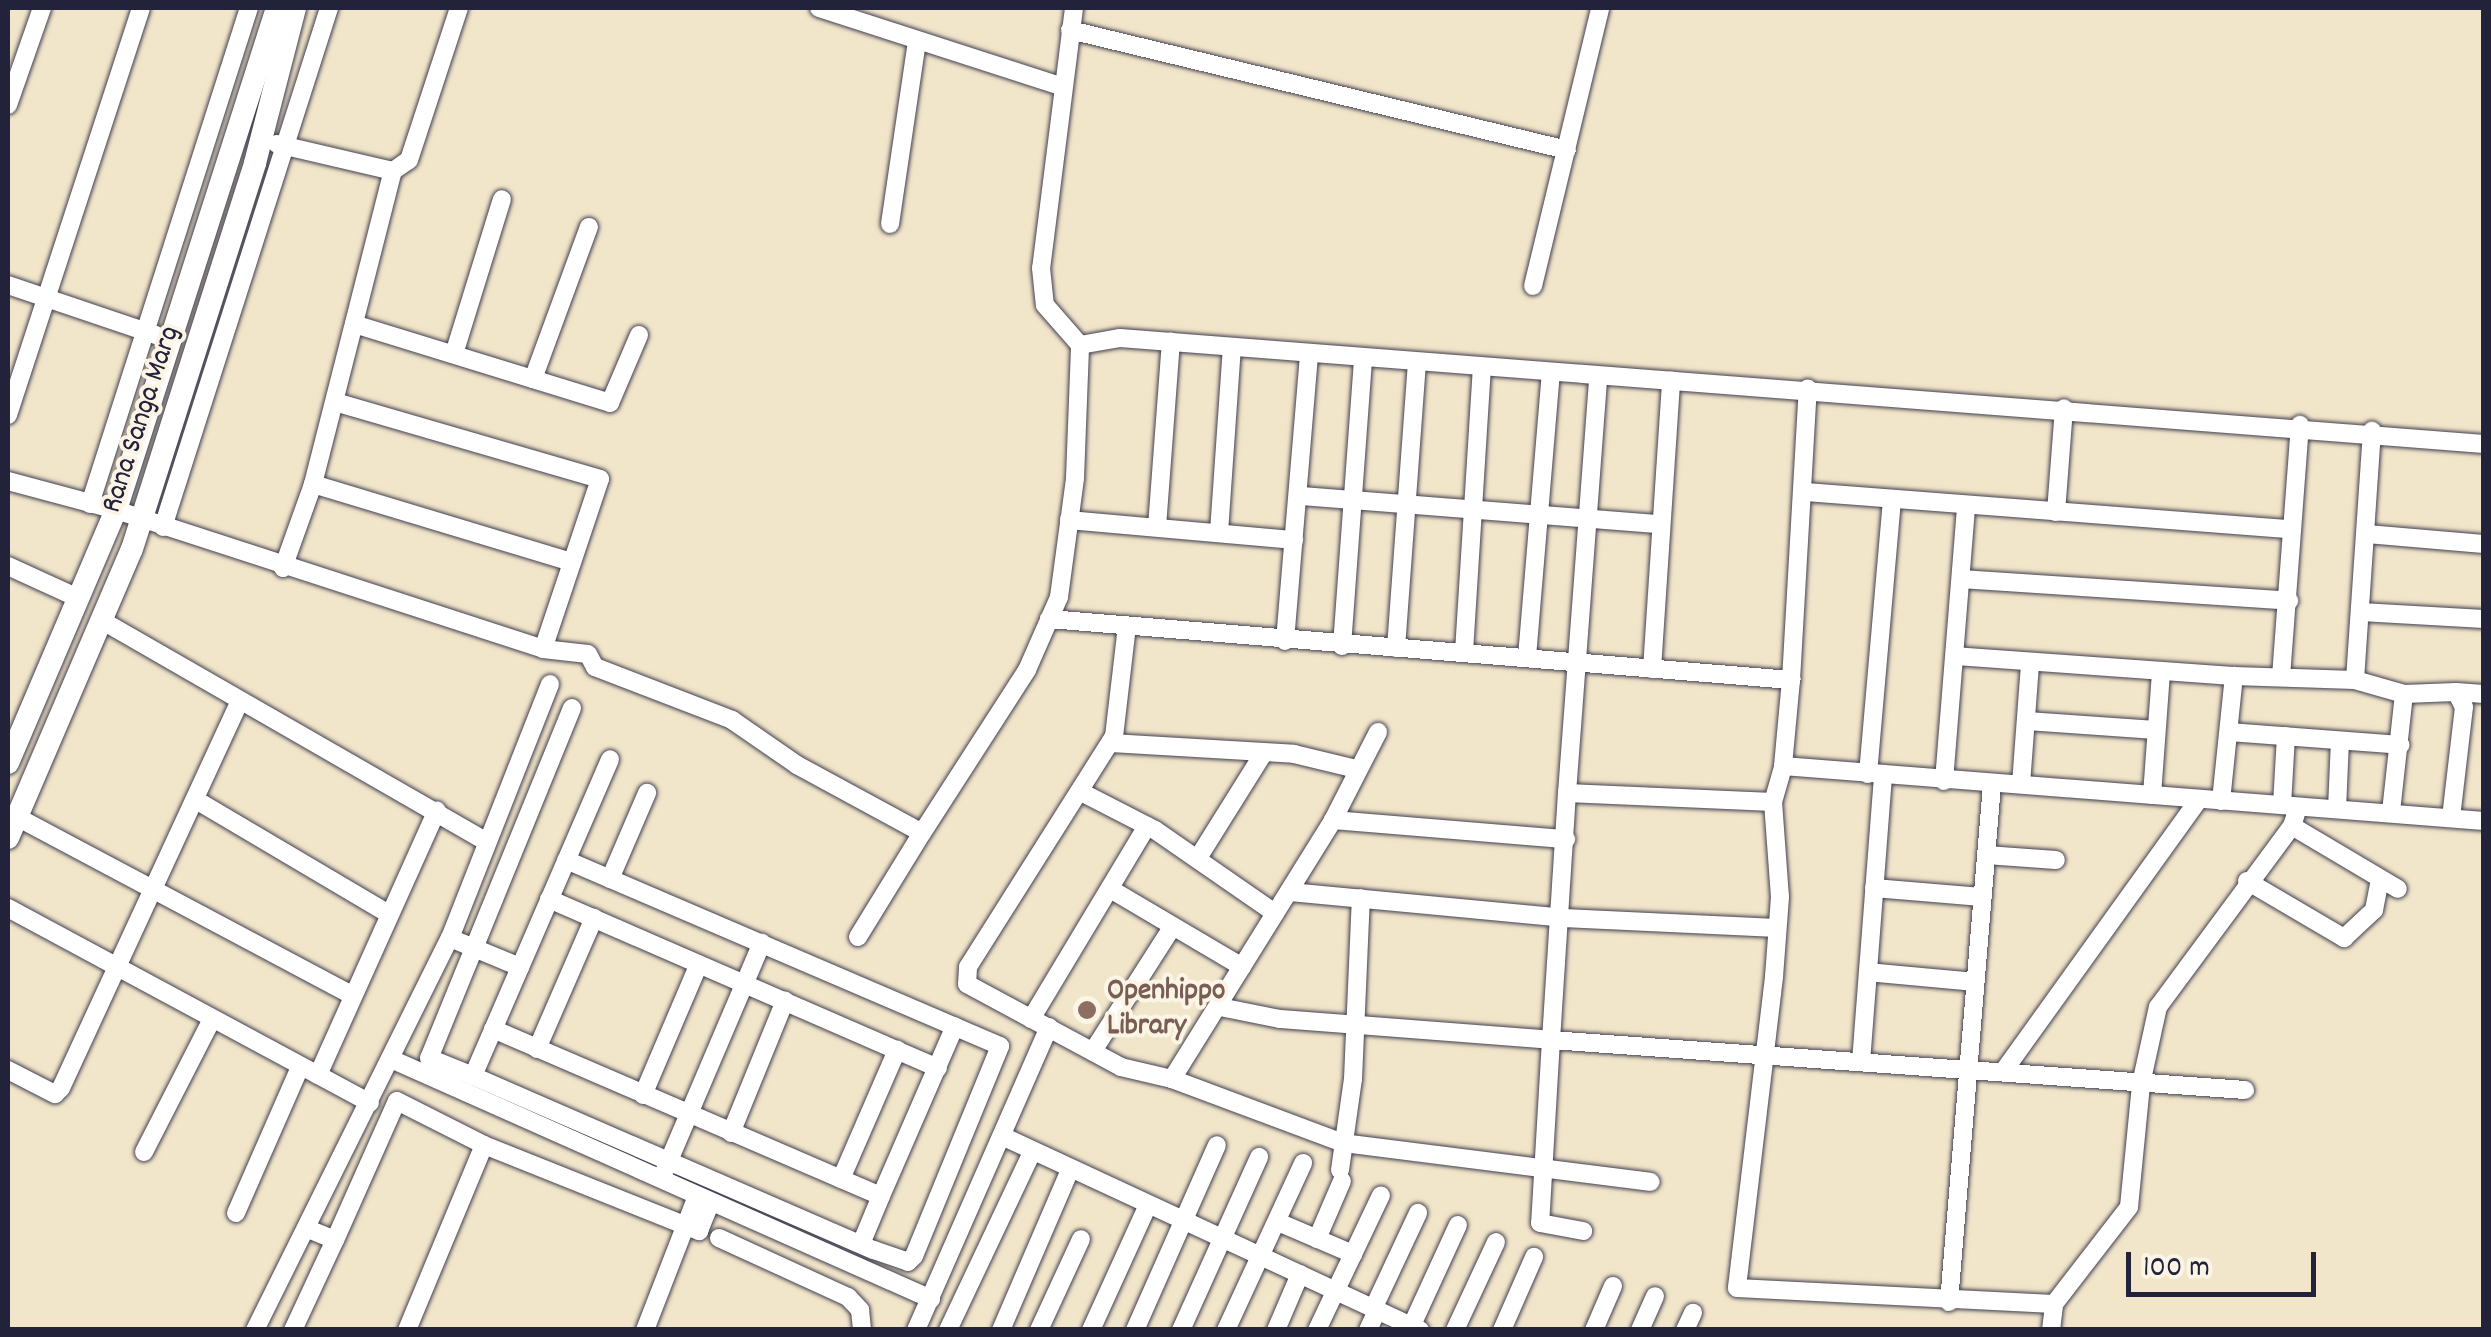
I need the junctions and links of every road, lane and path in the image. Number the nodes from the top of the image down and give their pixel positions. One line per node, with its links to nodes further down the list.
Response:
1 (42, 8): 14 (street)
2 (141, 8): 24 (street)
3 (249, 8): 26 (street)
4 (276, 8): 28 (main road, Rana Sanga Marg)
5 (295, 8): 15 (main road, Rana Sanga Marg)
6 (329, 8): 16 (street)
7 (459, 8): 18 (street)
8 (819, 8): 12 (street)
9 (1074, 8): 11 (street)
10 (1600, 8): 17 (street)
11 (1070, 30): 13 (street); 17 (street)
12 (917, 42): 13 (street); 20 (street)
13 (1063, 87): 30 (street)
14 (8, 105)
15 (260, 140): 16 (street); 64 (main road, Rana Sanga Marg)
16 (284, 145): 18 (street); 64 (street)
17 (1567, 150): 23 (street)
18 (393, 170): 25 (street)
19 (502, 199): 32 (street)
20 (890, 224)
21 (589, 227): 39 (street)
22 (8, 285): 24 (street)
23 (1533, 286)
24 (46, 296): 26 (street); 42 (street)
25 (354, 324): 32 (street); 43 (street)
26 (146, 331): 28 (street); 55 (street)
27 (639, 335): 39 (street)
28 (170, 340): 58 (main road, Rana Sanga Marg)
29 (1171, 342): 30 (street); 31 (street); 66 (street)
30 (1080, 345): 63 (street)
31 (1232, 347): 33 (street); 68 (street)
32 (454, 354): 39 (street)
33 (1309, 354): 34 (street); 52 (street)
34 (1363, 358): 35 (street); 53 (street)
35 (1418, 363): 36 (street); 56 (street)
36 (1482, 369): 37 (street); 59 (street)
37 (1550, 374): 38 (street); 61 (street)
38 (1598, 376): 40 (street); 62 (street)
39 (533, 379)
40 (1671, 381): 41 (street); 65 (street)
41 (1808, 388): 44 (street); 51 (street)
42 (11, 395): 45 (street)
43 (335, 402): 50 (street); 72 (street)
44 (2064, 408): 46 (street); 60 (street)
45 (8, 415)
46 (2300, 425): 47 (street); 67 (street)
47 (2372, 431): 48 (street); 69 (street)
48 (2484, 444)
49 (8, 481): 55 (street)
50 (313, 484): 72 (street); 74 (street)
51 (1805, 492): 54 (street); 96 (street)
52 (1301, 496): 53 (street); 70 (street)
53 (1354, 500): 56 (street); 84 (street)
54 (1892, 500): 57 (street); 118 (street)
55 (90, 504): 58 (street)
56 (1407, 505): 59 (street); 85 (street)
57 (1966, 505): 60 (street); 75 (street)
58 (116, 510): 64 (street); 76 (main road, Rana Sanga Marg)
59 (1475, 511): 61 (street); 87 (street)
60 (2056, 512): 67 (street)
61 (1543, 516): 62 (street); 88 (street)
62 (1590, 519): 65 (street); 90 (street)
63 (1069, 520): 66 (street); 79 (street)
64 (152, 524): 74 (street); 81 (main road, Rana Sanga Marg)
65 (1657, 524): 92 (street)
66 (1157, 527): 68 (street)
67 (2291, 529): 77 (street)
68 (1219, 532): 70 (street)
69 (2366, 534): 71 (street); 78 (street)
70 (1294, 540): 83 (street)
71 (2484, 544)
72 (572, 562): 86 (street)
73 (8, 566): 76 (street)
74 (283, 568): 86 (street)
75 (1962, 579): 77 (street); 89 (street)
76 (78, 598): 104 (main road, Rana Sanga Marg)
77 (2289, 601): 95 (street)
78 (2361, 612): 80 (street); 97 (street)
79 (1049, 619): 82 (street); 140 (street)
80 (2484, 619)
81 (101, 620): 102 (street); 139 (main road, Rana Sanga Marg)
82 (1126, 626): 83 (street); 111 (street)
83 (1285, 641): 84 (street)
84 (1342, 646): 85 (street)
85 (1396, 648): 87 (street)
86 (542, 649): 140 (street)
87 (1464, 652): 88 (street)
88 (1527, 656): 90 (street)
89 (1955, 656): 91 (street); 119 (street)
90 (1579, 661): 92 (street); 124 (street)
91 (2030, 663): 93 (street); 105 (street)
92 (1652, 668): 96 (street)
93 (2161, 671): 94 (street); 106 (street)
94 (2234, 676): 95 (street); 108 (street)
95 (2281, 677): 97 (street)
96 (1791, 680): 116 (street)
97 (2355, 680): 100 (street)
98 (550, 684): 142 (street)
99 (2456, 692): 100 (street); 101 (street); 134 (street)
100 (2404, 694): 112 (street)
101 (2484, 694)
102 (239, 702): 127 (street); 132 (street)
103 (572, 708): 166 (street)
104 (15, 722): 115 (main road, Rana Sanga Marg)
105 (2027, 722): 106 (street); 121 (street)
106 (2156, 730): 125 (street)
107 (1378, 732): 117 (street)
108 (2229, 732): 109 (street); 128 (street)
109 (2286, 736): 110 (street); 130 (street)
110 (2340, 741): 112 (street); 131 (street)
111 (1110, 742): 113 (street); 123 (street)
112 (2401, 745): 133 (street)
113 (1263, 754): 117 (street); 144 (street)
114 (610, 759): 145 (street)
115 (8, 763)
116 (1783, 766): 118 (street); 129 (street)
117 (1356, 768): 135 (street)
118 (1875, 775): 119 (street); 150 (street)
119 (1944, 781): 120 (street)
120 (1992, 784): 121 (street); 143 (street)
121 (2021, 784): 125 (street)
122 (648, 793): 147 (street)
123 (1083, 793): 137 (street); 177 (street)
124 (1567, 793): 129 (street); 141 (street)
125 (2152, 795): 126 (street)
126 (2199, 799): 128 (street); 194 (street)
127 (196, 800): 149 (street); 158 (street)
128 (2221, 800): 130 (street)
129 (1773, 802): 162 (street)
130 (2290, 806): 131 (street); 138 (street)
131 (2337, 809): 133 (street)
132 (437, 810): 142 (street); 158 (street)
133 (2391, 812): 134 (street)
134 (2451, 817): 136 (street)
135 (1333, 820): 141 (street); 152 (street)
136 (2484, 821)
137 (1147, 826): 144 (street); 151 (street)
138 (2292, 826): 148 (street); 148 (street)
139 (12, 827): 149 (street)
140 (922, 832): 163 (street)
141 (1566, 839): 160 (street)
142 (487, 842): 164 (street)
143 (1986, 855): 146 (street); 153 (street)
144 (1198, 858): 157 (street)
145 (566, 860): 147 (street); 155 (street)
146 (2056, 860)
147 (610, 879): 165 (street)
148 (2247, 881): 197 (street)
149 (156, 888): 168 (street); 174 (street)
150 (1874, 888): 153 (street); 171 (street)
151 (1112, 890): 161 (street); 177 (street)
152 (1290, 892): 154 (street); 157 (street)
153 (1982, 897): 172 (street)
154 (1361, 898): 160 (street); 179 (street)
155 (549, 899): 159 (street); 169 (street)
156 (8, 908): 168 (street)
157 (1276, 912): 170 (street)
158 (390, 914): 174 (street)
159 (594, 918): 167 (street); 184 (street)
160 (1563, 918): 162 (street); 183 (street)
161 (1173, 926): 170 (street); 186 (street)
162 (1777, 928): 187 (street)
163 (858, 937)
164 (450, 938): 166 (street); 188 (street)
165 (762, 943): 173 (street); 180 (street)
166 (477, 949): 169 (street); 195 (street)
167 (699, 964): 173 (street); 199 (street)
168 (121, 967): 178 (street); 191 (street)
169 (520, 967): 182 (street)
170 (1242, 967): 176 (street)
171 (1868, 972): 172 (street); 189 (street)
172 (1975, 982): 193 (street)
173 (744, 984): 175 (street); 201 (street)
174 (352, 995): 192 (street)
175 (785, 1001): 185 (street); 202 (street)
176 (1220, 1007): 179 (street); 196 (street)
177 (1031, 1018): 181 (street)
178 (212, 1019): 192 (street); 208 (street)
179 (1354, 1024): 183 (street); 204 (street)
180 (955, 1026): 190 (street); 207 (street)
181 (1048, 1028): 186 (street); 203 (street)
182 (492, 1029): 184 (street); 195 (street)
183 (1551, 1040): 187 (street); 215 (street)
184 (537, 1049): 199 (street)
185 (898, 1050): 190 (street); 216 (street)
186 (1093, 1051): 196 (street)
187 (1767, 1056): 189 (street); 245 (street)
188 (391, 1059): 200 (street); 214 (street)
189 (1860, 1062): 193 (street)
190 (938, 1068): 219 (street)
191 (8, 1070)
192 (309, 1071): 200 (street); 222 (street)
193 (1968, 1071): 194 (street); 245 (street)
194 (2003, 1072): 197 (street)
195 (472, 1076): 214 (street)
196 (1172, 1080): 204 (street)
197 (2141, 1084): 198 (street); 246 (street)
198 (2245, 1090)
199 (643, 1095): 201 (street)
200 (370, 1102): 229 (street)
201 (688, 1115): 202 (street); 214 (street)
202 (731, 1133): 216 (street)
203 (1002, 1136): 209 (street); 212 (street)
204 (1344, 1143): 215 (street); 232 (street)
205 (484, 1145): 226 (street); 233 (street); 253 (street)
206 (1217, 1145): 224 (street)
207 (959, 1150): 212 (street); 236 (street)
208 (144, 1152)
209 (1032, 1152): 213 (street); 250 (street)
210 (1259, 1157): 234 (street)
211 (1302, 1163): 225 (street)
212 (990, 1164): 248 (street)
213 (1070, 1170): 221 (street); 256 (street)
214 (664, 1171): 220 (street); 236 (street)
215 (1543, 1172): 217 (street); 228 (street)
216 (841, 1180): 219 (street)
217 (1652, 1182)
218 (1381, 1195): 237 (street)
219 (880, 1196): 236 (street)
220 (704, 1199): 226 (street); 248 (street)
221 (1148, 1205): 224 (street); 258 (street)
222 (236, 1213)
223 (1418, 1213): 247 (street)
224 (1181, 1222): 234 (street); 259 (street)
225 (1278, 1222): 232 (street); 240 (street)
226 (686, 1225): 254 (street)
227 (1458, 1225): 249 (street)
228 (1582, 1231)
229 (304, 1238): 233 (street); 239 (street); 251 (street)
230 (718, 1238): 255 (street)
231 (1081, 1239): 257 (street)
232 (1317, 1239): 237 (street)
233 (336, 1240): 239 (street)
234 (1221, 1240): 240 (street); 260 (street)
235 (1496, 1242): 265 (street)
236 (861, 1244)
237 (1353, 1254): 243 (street)
238 (1534, 1256): 266 (street)
239 (327, 1258): 252 (street)
240 (1262, 1258): 241 (street); 261 (street)
241 (1300, 1274): 243 (street); 262 (street)
242 (1612, 1286): 267 (street)
243 (1336, 1290): 247 (street); 263 (street)
244 (1654, 1296): 268 (street)
245 (1948, 1302): 246 (street)
246 (2054, 1304): 269 (street)
247 (1376, 1308): 249 (street); 264 (street)
248 (923, 1315): 250 (street)
249 (1416, 1328)
250 (951, 1329)
251 (256, 1330)
252 (292, 1330)
253 (407, 1330)
254 (644, 1330)
255 (862, 1330)
256 (1001, 1330)
257 (1038, 1330)
258 (1091, 1330)
259 (1134, 1330)
260 (1181, 1330)
261 (1226, 1330)
262 (1276, 1330)
263 (1317, 1330)
264 (1368, 1330)
265 (1456, 1330)
266 (1502, 1330)
267 (1594, 1330)
268 (1640, 1330)
269 (2052, 1330)

